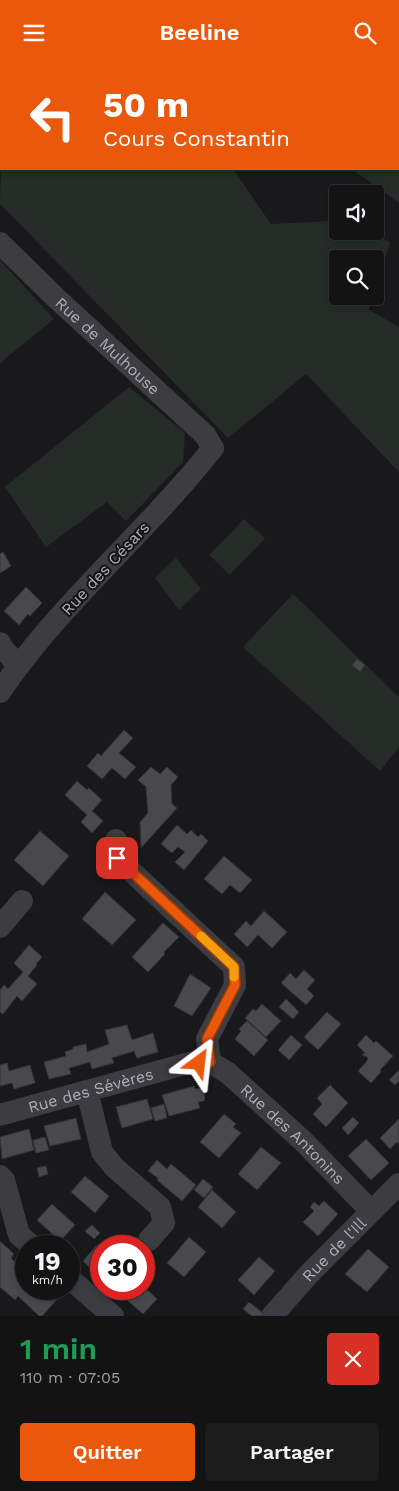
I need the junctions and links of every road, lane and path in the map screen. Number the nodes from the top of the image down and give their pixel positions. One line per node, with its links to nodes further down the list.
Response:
1 (0, 243): 2 (street, Rue de Mulhouse)
2 (213, 448): 4 (street, Rue des Césars)
3 (0, 643): 4 (street)
4 (18, 665): 5 (street, Rue des Césars)
5 (0, 692)
6 (116, 840): 9 (street)
7 (22, 901): 8 (street)
8 (0, 927)
9 (210, 1062): 10 (street, Rue des Sévères); 14 (street, Rue des Antonins)
10 (87, 1091): 11 (street, Rue des Sévères); 16 (street)
11 (0, 1115)
12 (0, 1176): 15 (street)
13 (399, 1184): 14 (street, Rue de l'Ill)
14 (371, 1211): 19 (street, Rue de l'Ill)
15 (19, 1235)
16 (153, 1235)
17 (80, 1288): 18 (street)
18 (113, 1316)
19 (272, 1316)

